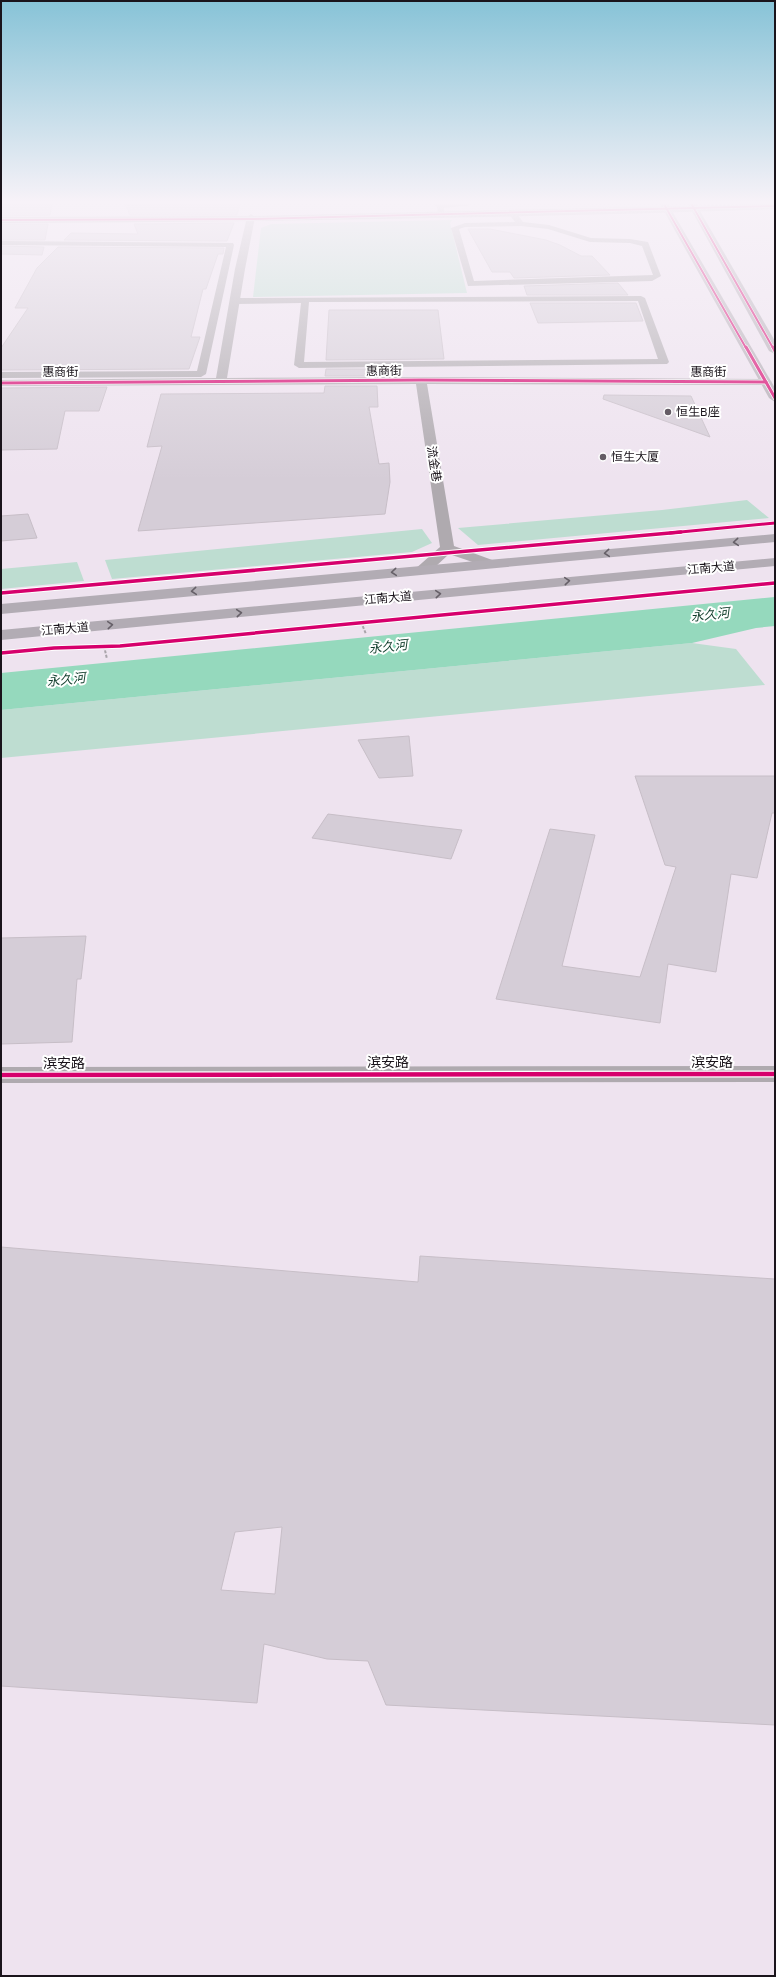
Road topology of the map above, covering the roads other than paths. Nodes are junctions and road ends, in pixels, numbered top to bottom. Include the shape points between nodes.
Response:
1 (218, 296) edge
2 (236, 296) edge
3 (717, 296) edge
4 (744, 296) edge
5 (305, 300) junction
6 (235, 301) junction
7 (775, 351) edge
8 (1, 375) edge
9 (421, 380) junction
10 (1, 382) edge
11 (221, 382) junction
12 (766, 382) junction
13 (775, 398) edge
14 (775, 538) edge
15 (447, 548) junction
16 (775, 562) edge
17 (490, 564) junction
18 (421, 570) junction
19 (1, 609) edge
20 (1, 635) edge
21 (775, 1074) edge
22 (1, 1075) edge

1 - 8 lane via 201,374
2 - 6 street
3 - 12 main road
4 - 7 main road
5 - 5 lane via 299,365 664,362 641,298
5 - 6 lane
6 - 11 street
9 - 11 street, 惠商街
9 - 12 street, 惠商街
9 - 15 street, 流金巷
10 - 11 street, 惠商街
12 - 13 main road
14 -> 17 main road, 江南大道
15 - 17 street
15 - 18 street
20 -> 16 main road, 江南大道
17 - 18 main road, 江南大道
18 -> 19 main road, 江南大道
21 - 22 street, 滨安路

